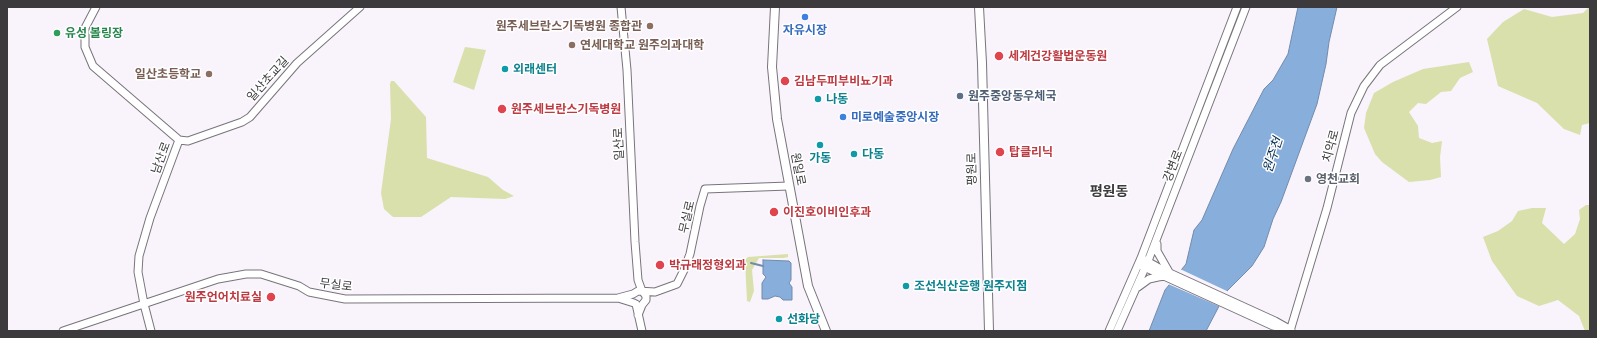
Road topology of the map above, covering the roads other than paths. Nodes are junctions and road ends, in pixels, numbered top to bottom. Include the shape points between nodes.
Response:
1 (96, 7) edge
2 (360, 7) edge
3 (621, 7) edge
4 (776, 7) edge
5 (979, 7) edge
6 (1238, 7) edge
7 (1246, 7) edge
8 (1457, 7) edge
9 (179, 140) junction
10 (789, 186) junction
11 (1157, 238) junction
12 (1143, 263) junction
13 (1160, 270) junction
14 (1136, 288) junction
15 (638, 292) junction
16 (655, 292) junction
17 (618, 298) junction
18 (640, 303) junction
19 (144, 304) junction
20 (63, 331) edge
21 (151, 331) edge
22 (642, 331) edge
23 (826, 331) edge
24 (989, 331) edge
25 (1109, 331) edge
26 (1117, 331) edge
27 (1290, 331) edge

1 - 9 street, 남산로 via 85,28 85,47 93,66
2 - 9 street, 일산초교길 via 297,63 250,117 188,141
3 - 15 street, 일산로 via 627,70
4 - 10 main road, 원일로 via 772,67 777,119
5 - 24 main road, 평원로
6 - 12 street, 강변로
7 - 11 street, 강변로
8 - 27 street, 치악로 via 1380,65 1364,86 1351,113 1327,208
9 - 19 street, 남산로 via 139,256 138,272
10 - 16 street, 무실로 via 705,189 684,270 677,284
10 - 23 main road, 원일로 via 808,286
11 - 12 street, 강변로
11 - 13 street
12 - 13 street
12 - 14 street, 강변로
12 - 25 street, 강변로
13 - 14 street
13 - 27 street via 1275,321
14 - 26 street, 강변로
15 - 16 street
15 - 17 street
15 - 18 street via 646,296
15 - 18 street via 632,300
16 - 18 street
17 - 18 street
17 - 19 street, 무실로 via 345,299 309,292 299,286 261,274 246,274 218,279
18 - 22 street via 638,315
19 - 20 street, 무실로
19 - 21 street, 남산로

